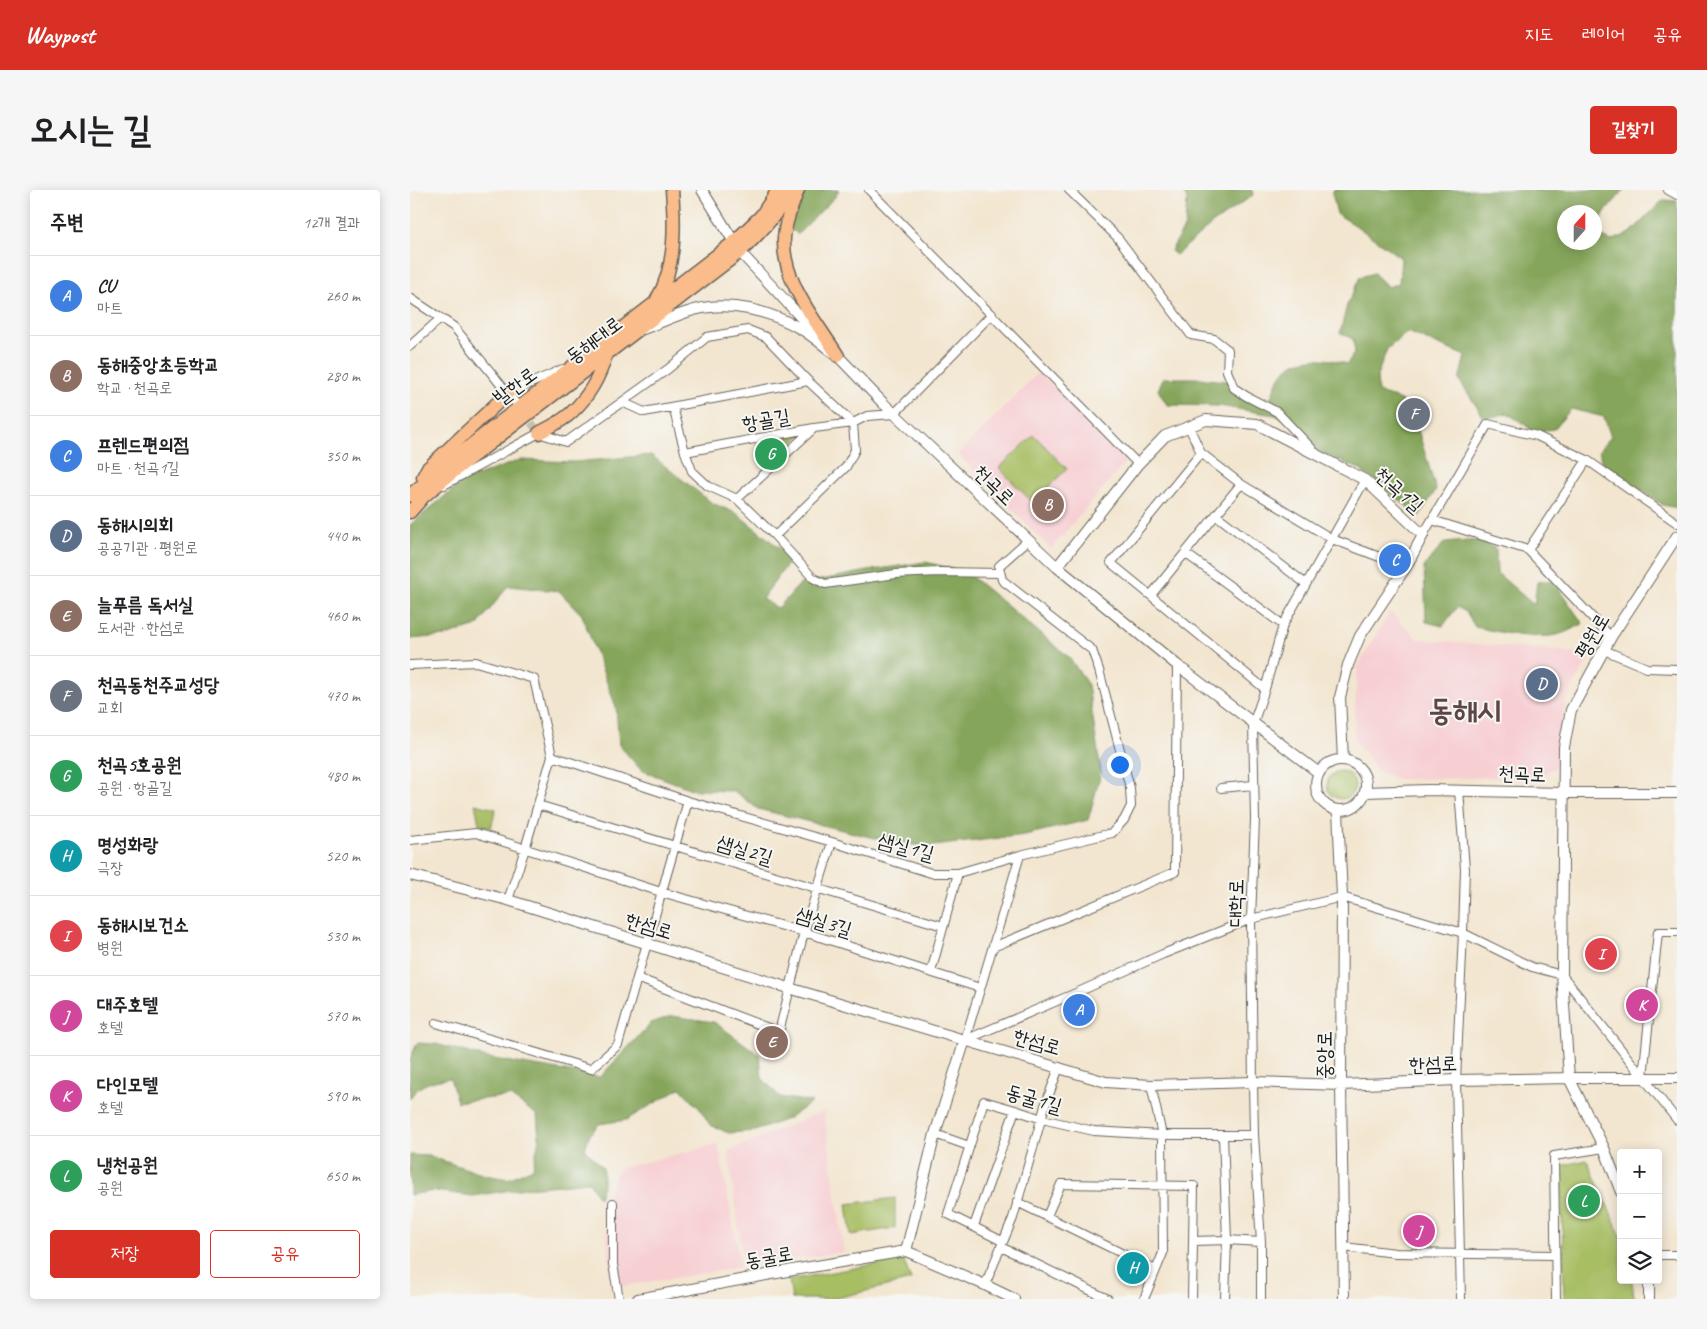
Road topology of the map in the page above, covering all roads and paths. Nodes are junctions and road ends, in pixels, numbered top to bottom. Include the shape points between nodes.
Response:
1 (672, 190) edge
2 (702, 190) edge
3 (778, 190) edge
4 (791, 190) edge
5 (798, 190) edge
6 (869, 190) edge
7 (1069, 190) edge
8 (1668, 190) edge
9 (1677, 195) edge
10 (737, 247) junction
11 (410, 298) edge
12 (653, 305) junction
13 (992, 314) junction
14 (441, 318) junction
15 (637, 331) junction
16 (410, 346) edge
17 (606, 355) junction
18 (838, 356) junction
19 (576, 364) junction
20 (808, 382) junction
21 (511, 397) junction
22 (622, 402) junction
23 (673, 407) junction
24 (894, 414) junction
25 (853, 423) junction
26 (1189, 427) junction
27 (814, 428) junction
28 (539, 433) junction
29 (685, 452) junction
30 (1201, 453) junction
31 (1320, 457) junction
32 (1587, 460) junction
33 (1138, 464) junction
34 (1365, 480) junction
35 (1241, 484) junction
36 (416, 494) edge
37 (737, 498) junction
38 (410, 512) edge
39 (1216, 515) junction
40 (1432, 520) junction
41 (1677, 523) edge
42 (1423, 535) junction
43 (775, 536) junction
44 (1677, 536) edge
45 (1332, 539) junction
46 (1027, 541) junction
47 (1528, 550) junction
48 (1185, 553) junction
49 (1057, 567) junction
50 (1406, 567) junction
51 (1000, 573) junction
52 (1306, 584) junction
53 (1151, 595) junction
54 (1283, 625) junction
55 (1611, 636) junction
56 (1604, 650) junction
57 (410, 665) edge
58 (1177, 665) junction
59 (1677, 669) edge
60 (1265, 689) junction
61 (1253, 724) junction
62 (552, 756) junction
63 (1344, 760) junction
64 (1318, 773) junction
65 (1253, 785) junction
66 (1221, 788) dead end
67 (1459, 790) junction
68 (1366, 792) junction
69 (1563, 793) junction
70 (1677, 793) edge
71 (688, 801) junction
72 (538, 805) junction
73 (1338, 811) junction
74 (410, 840) edge
75 (832, 842) junction
76 (675, 845) junction
77 (525, 849) junction
78 (1020, 854) junction
79 (958, 873) junction
80 (410, 875) edge
81 (818, 890) junction
82 (661, 892) junction
83 (1342, 897) junction
84 (508, 900) junction
85 (1251, 919) junction
86 (943, 926) junction
87 (804, 932) junction
88 (1677, 932) edge
89 (1463, 933) junction
90 (647, 944) junction
91 (993, 947) junction
92 (931, 972) junction
93 (1562, 975) junction
94 (637, 978) junction
95 (789, 988) junction
96 (980, 988) junction
97 (436, 1023) dead end
98 (965, 1040) junction
99 (1060, 1067) junction
100 (1569, 1078) junction
101 (1643, 1078) junction
102 (1677, 1078) edge
103 (1456, 1080) junction
104 (1253, 1082) junction
105 (1151, 1085) junction
106 (1341, 1085) junction
107 (1015, 1110) junction
108 (1042, 1119) junction
109 (1677, 1120) edge
110 (935, 1134) junction
111 (1162, 1135) junction
112 (1254, 1135) junction
113 (1223, 1136) junction
114 (969, 1146) junction
115 (1604, 1148) junction
116 (1617, 1182) edge
117 (1162, 1187) junction
118 (1018, 1202) junction
119 (613, 1203) dead end
120 (1047, 1216) junction
121 (974, 1226) junction
122 (1227, 1240) junction
123 (1193, 1241) junction
124 (1261, 1242) junction
125 (1001, 1244) junction
126 (1342, 1247) junction
127 (906, 1251) junction
128 (1459, 1255) junction
129 (1556, 1255) junction
130 (1662, 1255) edge
131 (1677, 1255) edge
132 (1156, 1270) junction
133 (1649, 1284) edge
134 (985, 1285) junction
135 (619, 1299) edge
136 (638, 1299) edge
137 (1014, 1299) edge
138 (1108, 1299) edge
139 (1144, 1299) edge
140 (1192, 1299) edge
141 (1225, 1299) edge
142 (1261, 1299) edge
143 (1344, 1299) edge
144 (1461, 1299) edge
145 (1556, 1299) edge
146 (1649, 1299) edge

1 - 12 main road via 672,250 664,288
2 - 10 street, 천곡로
3 - 10 main road, 발한로
4 - 10 main road, 동해대로 via 757,236
5 - 18 main road via 784,237 788,271 797,292
6 - 13 street
7 - 31 street via 1118,238 1191,335 1214,339 1228,350 1228,371 1234,388 1277,412
8 - 9 street
10 - 12 main road, 발한로
10 - 15 main road, 동해대로
10 - 18 street, 천곡로
11 - 14 street
12 - 19 main road, 발한로
13 - 24 street
13 - 33 street
14 - 16 street
14 - 21 street via 454,327
15 - 17 main road, 동해대로
15 - 18 street via 695,310 721,306 750,309 776,316 803,330
17 - 28 main road via 589,392 572,412
17 - 36 main road, 동해대로
18 - 24 street, 천곡로
19 - 21 street
19 - 36 main road, 발한로 via 486,433
20 - 22 street via 766,337 748,330 707,337
20 - 23 street
20 - 25 street
21 - 36 main road via 427,469
22 - 23 street via 644,412
22 - 28 street via 566,442
23 - 29 street
24 - 25 street, 항골길 via 867,416
24 - 46 street, 천곡로
25 - 27 street, 항골길
25 - 43 street via 855,450 846,467
26 - 30 street
26 - 31 street, 천곡1길 via 1206,420 1257,424
26 - 33 street via 1165,436
27 - 29 street, 항골길
27 - 37 street
28 - 36 street
29 - 37 street via 692,471 708,486
30 - 35 street
30 - 53 street via 1111,563
31 - 34 street, 천곡1길
32 - 40 street via 1537,436 1488,424
32 - 41 street
32 - 47 street
33 - 49 street
34 - 42 street, 천곡1길
34 - 45 street, 대학로
35 - 39 street
35 - 45 street
36 - 38 main road, 동해대로
37 - 43 street
39 - 48 street
39 - 52 street
40 - 42 street
40 - 47 street
42 - 50 street, 천곡1길
43 - 51 street via 813,578 825,584 896,574
44 - 55 street, 평원로
45 - 50 street
45 - 52 street, 대학로
46 - 49 street, 천곡로
46 - 51 street via 999,566
47 - 55 street
48 - 53 street
48 - 54 street
49 - 58 street, 천곡로
50 - 63 street, 천곡1길 via 1360,636 1348,665 1340,697
51 - 78 street, 샘실1길 via 1002,580 1092,650 1130,788 1130,806 1124,820 1112,833
52 - 54 street, 대학로
53 - 60 street
54 - 60 street, 대학로
55 - 56 street, 평원로
56 - 59 street via 1647,668
56 - 69 street, 평원로 via 1571,710 1564,747
57 - 62 street via 476,662 534,678
58 - 61 street, 천곡로
58 - 91 street via 1175,872
60 - 61 street, 대학로
61 - 64 street, 천곡로
61 - 65 street, 대학로
62 - 71 street, 샘실1길
62 - 72 street
63 - 64 street via 1329,762
63 - 68 street via 1353,762 1363,772
64 - 73 street via 1315,787 1318,797 1329,808
65 - 66 street
65 - 85 street, 대학로 via 1255,819
67 - 68 street, 천곡로
67 - 69 street, 천곡로
67 - 89 street via 1465,869
68 - 73 street via 1351,809
69 - 70 street, 천곡로
69 - 93 street, 평원로
71 - 75 street, 샘실1길
71 - 76 street
72 - 76 street, 샘실2길
72 - 77 street
73 - 83 street, 중앙로
74 - 77 street, 샘실3길 via 476,833
75 - 79 street, 샘실1길 via 931,873
75 - 81 street
76 - 81 street, 샘실2길
76 - 82 street
77 - 82 street, 샘실3길
77 - 84 street
78 - 79 street, 샘실1길
78 - 91 street
79 - 86 street
80 - 84 street, 한섬로
81 - 86 street, 샘실2길
81 - 87 street
82 - 87 street, 샘실3길
82 - 90 street
83 - 85 street
83 - 89 street
83 - 106 street, 중앙로
84 - 90 street, 한섬로
85 - 98 street
85 - 104 street, 대학로
86 - 92 street
87 - 92 street, 샘실3길
87 - 95 street
88 - 101 street via 1658,932
89 - 93 street via 1532,967
89 - 103 street
90 - 94 street
90 - 95 street, 한섬로
91 - 96 street
92 - 96 street, 샘실3길
93 - 100 street, 평원로
93 - 101 street
94 - 95 street via 779,1032
94 - 97 street via 618,1045 591,1070
95 - 98 street, 한섬로
96 - 98 street
98 - 99 street, 한섬로
98 - 110 street
99 - 105 street, 한섬로 via 1106,1082
99 - 108 street
100 - 101 street, 한섬로
100 - 103 street, 한섬로
100 - 115 street
101 - 102 street, 한섬로
101 - 109 street
103 - 106 street, 한섬로
103 - 128 street
104 - 105 street, 한섬로
104 - 106 street, 한섬로
104 - 112 street, 대학로
105 - 111 street
106 - 126 street, 중앙로
107 - 108 street, 동굴1길
107 - 114 street, 동굴1길 via 984,1101
107 - 121 street
108 - 111 street, 동굴1길 via 1094,1131
108 - 118 street
110 - 114 street
110 - 127 street
111 - 113 street, 동굴1길
111 - 117 street
112 - 113 street, 동굴1길
112 - 124 street, 대학로
113 - 122 street
114 - 121 street, 동굴1길 via 948,1214
115 - 116 street
115 - 129 street via 1554,1156
117 - 120 street via 1061,1184
117 - 123 street via 1194,1186
117 - 132 street via 1163,1253
118 - 120 street
118 - 125 street
119 - 135 street via 612,1264
120 - 132 street
121 - 125 street, 동굴1길
122 - 123 street
122 - 124 street
122 - 141 street
123 - 140 street
124 - 142 street, 대학로
125 - 134 street
125 - 138 street, 동굴1길
126 - 128 street
126 - 143 street, 중앙로
127 - 134 street
127 - 136 street, 동굴로
128 - 129 street
128 - 144 street
129 - 145 street
130 - 131 street
132 - 139 street
133 - 146 street
134 - 137 street

